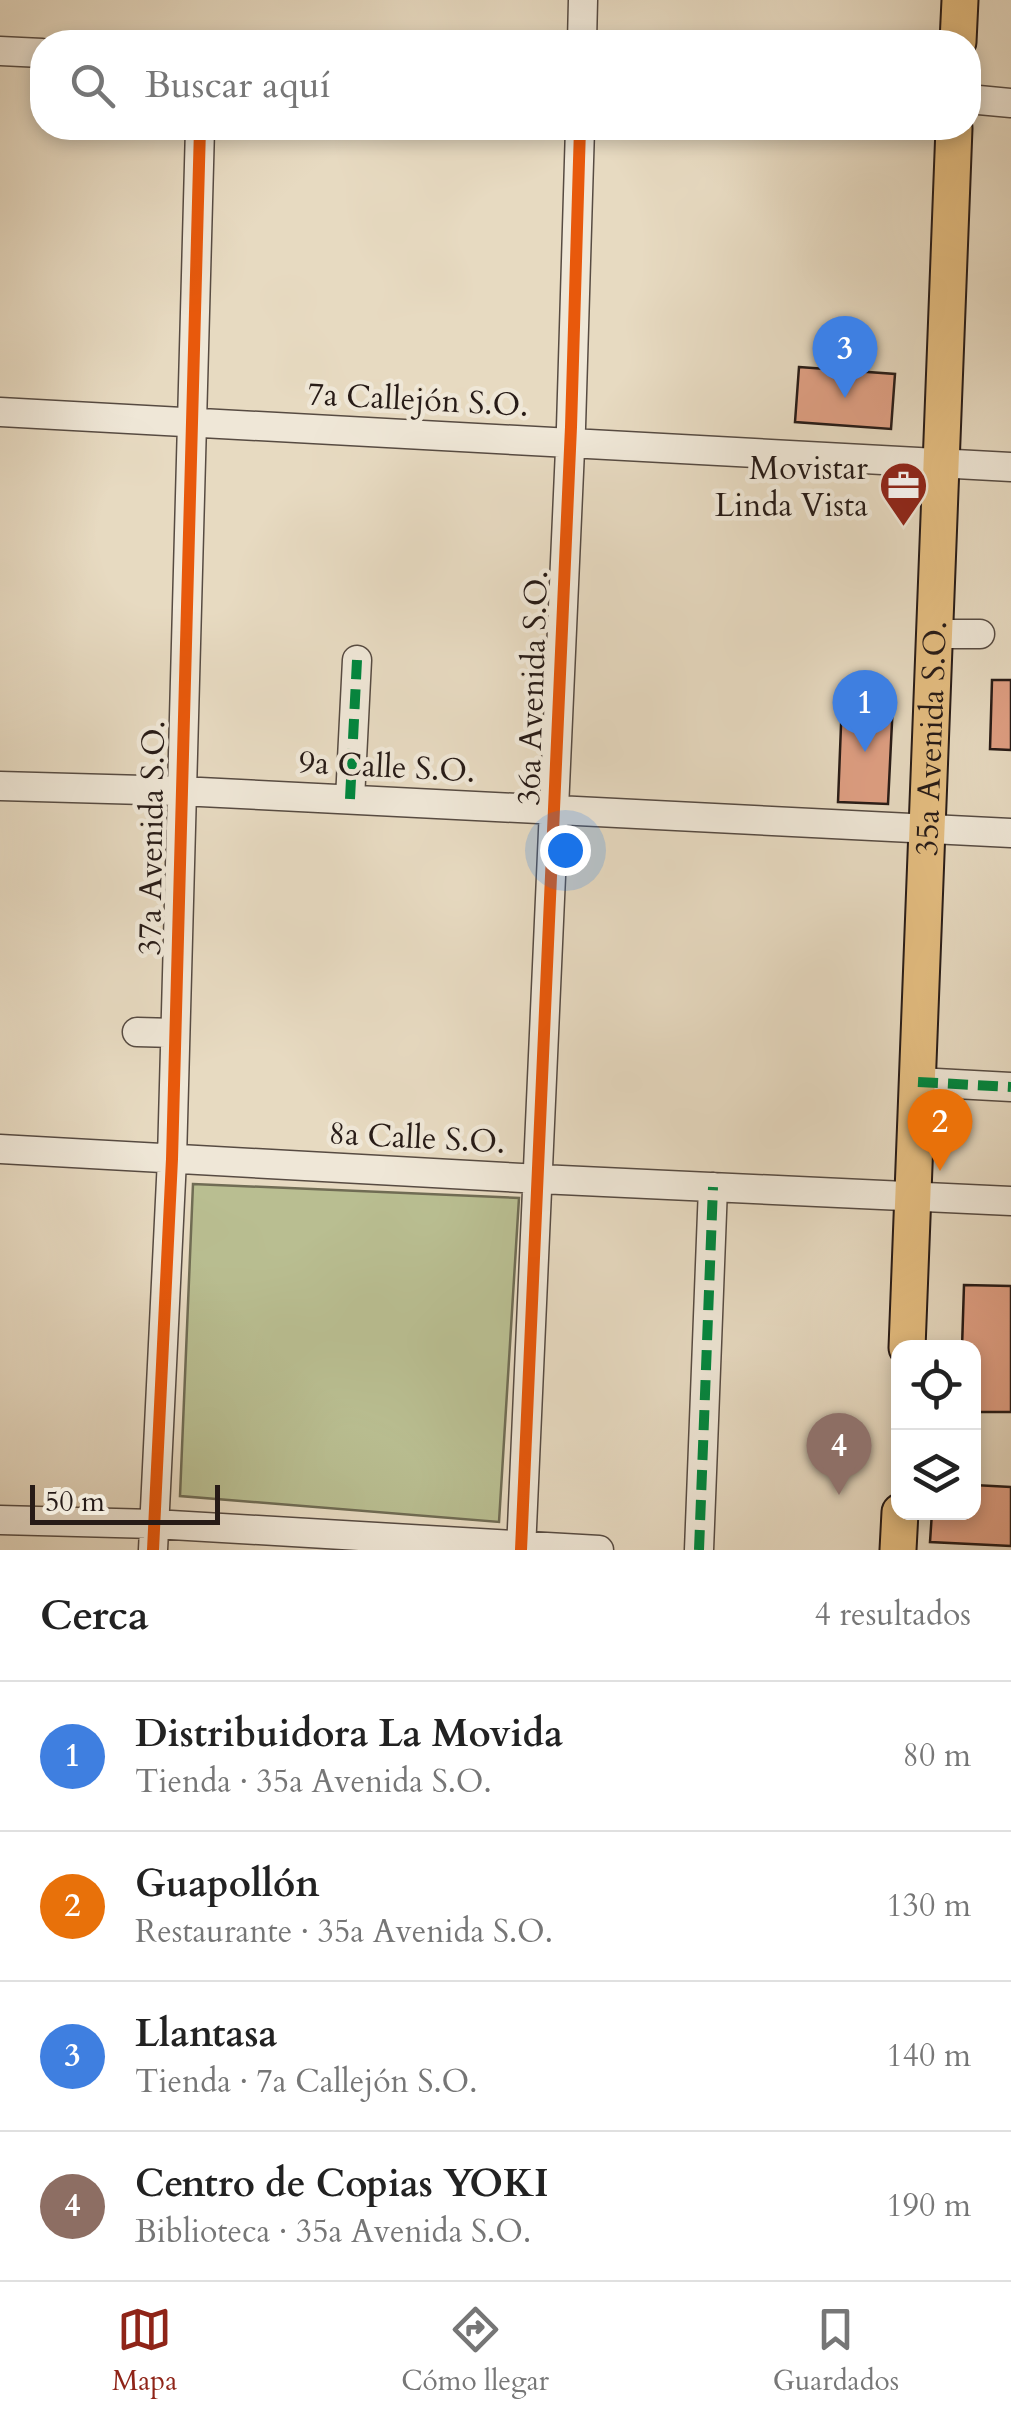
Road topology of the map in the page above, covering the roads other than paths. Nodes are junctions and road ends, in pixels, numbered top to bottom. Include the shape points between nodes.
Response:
1 (584, 0) edge
2 (960, 0) edge
3 (583, 30) edge
4 (959, 30) edge
5 (0, 51) edge
6 (30, 52) edge
7 (981, 100) edge
8 (1011, 103) edge
9 (200, 140) edge
10 (580, 140) edge
11 (954, 140) edge
12 (0, 412) edge
13 (190, 422) junction
14 (570, 442) junction
15 (941, 462) junction
16 (1011, 467) edge
17 (935, 634) junction
18 (980, 634) dead end
19 (357, 660) dead end
20 (0, 786) edge
21 (180, 791) junction
22 (350, 799) junction
23 (555, 810) junction
24 (927, 828) junction
25 (1011, 833) edge
26 (137, 1032) dead end
27 (175, 1033) junction
28 (918, 1082) junction
29 (1011, 1087) edge
30 (0, 1148) edge
31 (172, 1159) junction
32 (540, 1179) junction
33 (713, 1187) junction
34 (914, 1196) junction
35 (1011, 1201) edge
36 (907, 1340) edge
37 (0, 1520) edge
38 (900, 1520) edge
39 (154, 1537) edge
40 (522, 1548) edge
41 (600, 1550) edge
42 (698, 1550) edge
43 (898, 1550) edge

1 - 3 street
2 - 4 main road
5 - 6 street
7 - 8 street
9 - 13 street, 37a Avenida S.O.
10 - 14 street, 36a Avenida S.O.
11 - 15 main road, 35a Avenida S.O.
12 - 13 street, 7a Callejón S.O.
13 - 14 street, 7a Callejón S.O.
13 - 21 street, 37a Avenida S.O.
14 - 15 street, 7a Callejón S.O.
14 - 23 street, 36a Avenida S.O.
15 - 16 street, 7a Callejón S.O.
15 - 17 main road, 35a Avenida S.O.
17 - 18 street
17 - 24 main road, 35a Avenida S.O.
19 - 22 street
20 - 21 street, 9a Calle S.O.
21 - 22 street, 9a Calle S.O.
21 - 27 street, 37a Avenida S.O.
22 - 23 street, 9a Calle S.O.
23 - 24 street, 9a Calle S.O.
23 - 32 street, 36a Avenida S.O.
24 - 25 street, 9a Calle S.O.
24 - 28 main road, 35a Avenida S.O.
26 - 27 street
27 - 31 street, 37a Avenida S.O.
28 - 29 street
28 - 34 main road, 35a Avenida S.O.
30 - 31 street, 8a Calle S.O.
31 - 32 street, 8a Calle S.O.
31 - 39 street, 37a Avenida S.O.
32 - 33 street, 8a Calle S.O.
32 - 40 street, 36a Avenida S.O.
33 - 34 street, 8a Calle S.O.
33 - 42 street
34 - 35 street, 8a Calle S.O.
34 - 36 main road, 35a Avenida S.O.
37 - 39 street
38 - 43 main road
39 - 40 street
40 - 41 street

